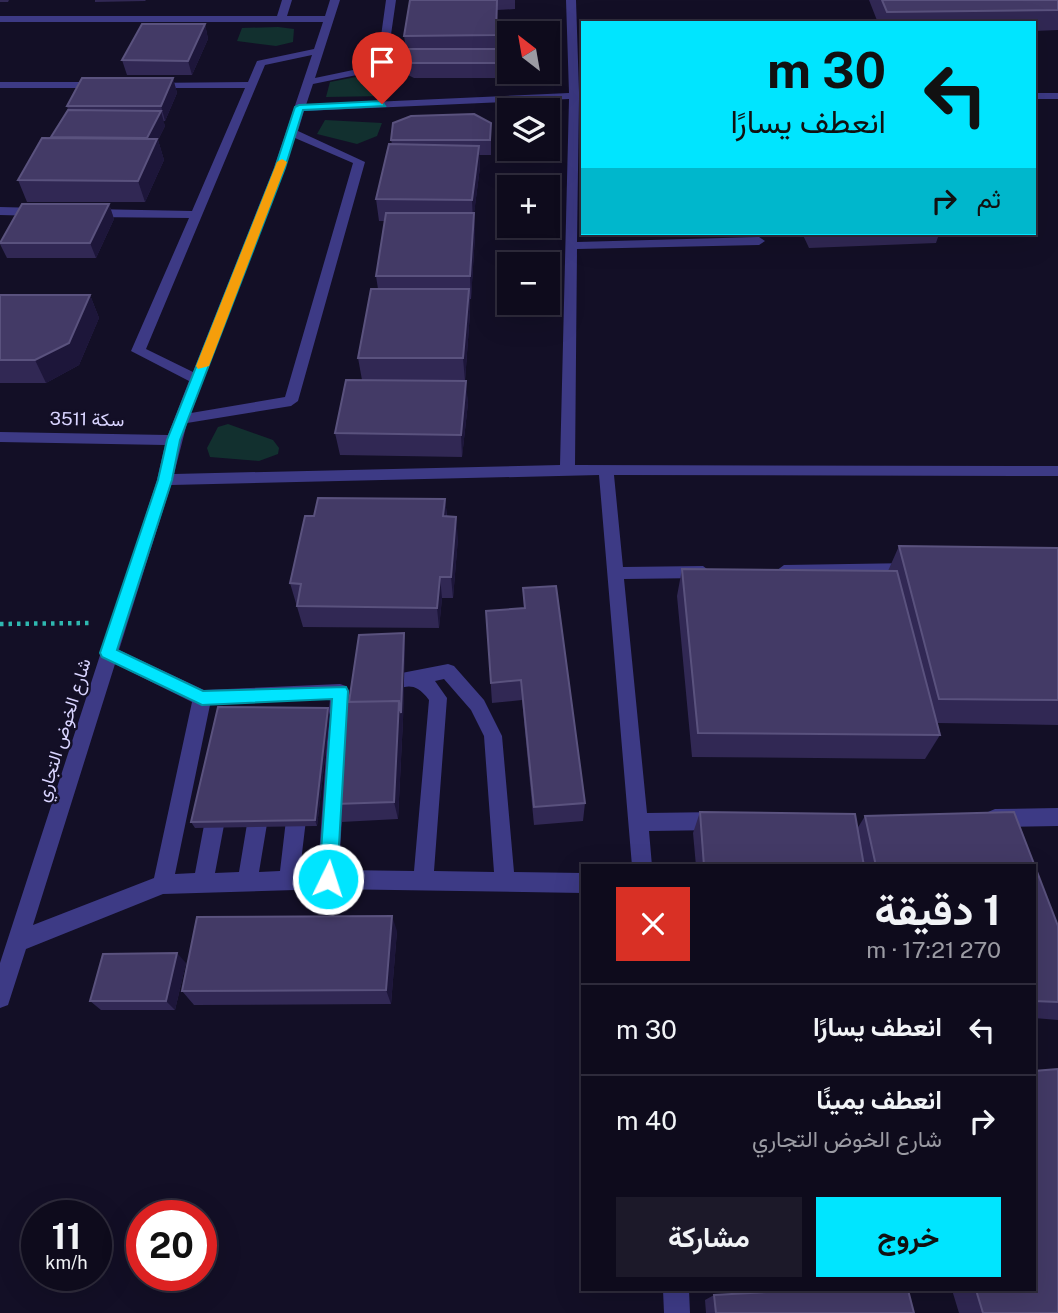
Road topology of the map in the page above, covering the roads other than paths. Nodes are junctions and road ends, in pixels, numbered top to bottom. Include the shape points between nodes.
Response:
1 (287, 0) edge
2 (335, 0) edge
3 (391, 0) edge
4 (571, 0) edge
5 (281, 19) junction
6 (328, 19) junction
7 (2, 21) edge
8 (318, 51) junction
9 (308, 82) junction
10 (0, 85) edge
11 (120, 85) edge
12 (133, 85) edge
13 (253, 85) junction
14 (578, 95) edge
15 (1036, 96) edge
16 (1058, 96) edge
17 (299, 107) junction
18 (292, 132) junction
19 (0, 211) edge
20 (55, 212) edge
21 (82, 213) edge
22 (196, 215) junction
23 (759, 241) dead end
24 (570, 246) junction
25 (197, 379) junction
26 (182, 419) junction
27 (0, 437) edge
28 (173, 440) junction
29 (567, 470) junction
30 (606, 470) junction
31 (1058, 471) edge
32 (165, 480) junction
33 (934, 569) edge
34 (726, 571) edge
35 (768, 571) edge
36 (615, 573) junction
37 (108, 653) junction
38 (413, 678) junction
39 (352, 689) junction
40 (202, 698) junction
41 (300, 786) edge
42 (262, 788) edge
43 (220, 790) edge
44 (1058, 817) edge
45 (974, 818) edge
46 (736, 821) edge
47 (638, 822) junction
48 (642, 864) edge
49 (328, 879) junction
50 (289, 880) junction
51 (423, 881) junction
52 (247, 882) junction
53 (505, 882) junction
54 (203, 883) junction
55 (581, 883) edge
56 (163, 884) junction
57 (16, 942) junction
58 (0, 998) edge
59 (676, 1291) edge
60 (677, 1313) edge

1 - 5 street
2 - 6 street, شارع الخوض التجاري
3 - 9 street via 382,67
4 - 14 street
5 - 6 street
5 - 7 street
6 - 8 street, شارع الخوض التجاري
8 - 9 street, شارع الخوض التجاري
8 - 13 street via 261,62
9 - 17 street, شارع الخوض التجاري
10 - 11 street
12 - 13 street
13 - 22 street
14 - 17 street
14 - 24 street
15 - 16 street
17 - 18 street, شارع الخوض التجاري
18 - 25 street, شارع الخوض التجاري
18 - 26 street via 359,162 291,401
19 - 20 street
21 - 22 street
22 - 25 street via 138,351
23 - 24 street
24 - 29 street
25 - 26 street, شارع الخوض التجاري
26 - 28 street, شارع الخوض التجاري
27 - 28 street, سكة 3511
28 - 32 street, شارع الخوض التجاري
29 - 30 street
29 - 32 street
30 - 31 street
30 - 36 street
32 - 37 street, شارع الخوض التجاري
33 - 35 street
34 - 36 street
36 - 47 street
37 - 40 street
37 - 57 street, شارع الخوض التجاري
38 - 39 street
38 - 51 street via 426,682 438,698
38 - 53 street via 448,671 478,705 494,736
39 - 40 street via 311,699 236,703
39 - 49 street
40 - 56 street
41 - 50 street
42 - 52 street
43 - 54 street
44 - 45 street
46 - 47 street
47 - 48 street
49 - 50 street
49 - 51 street
50 - 52 street
51 - 53 street
52 - 54 street
53 - 55 street
54 - 56 street
56 - 57 street
57 - 58 street, شارع الخوض التجاري
59 - 60 street

